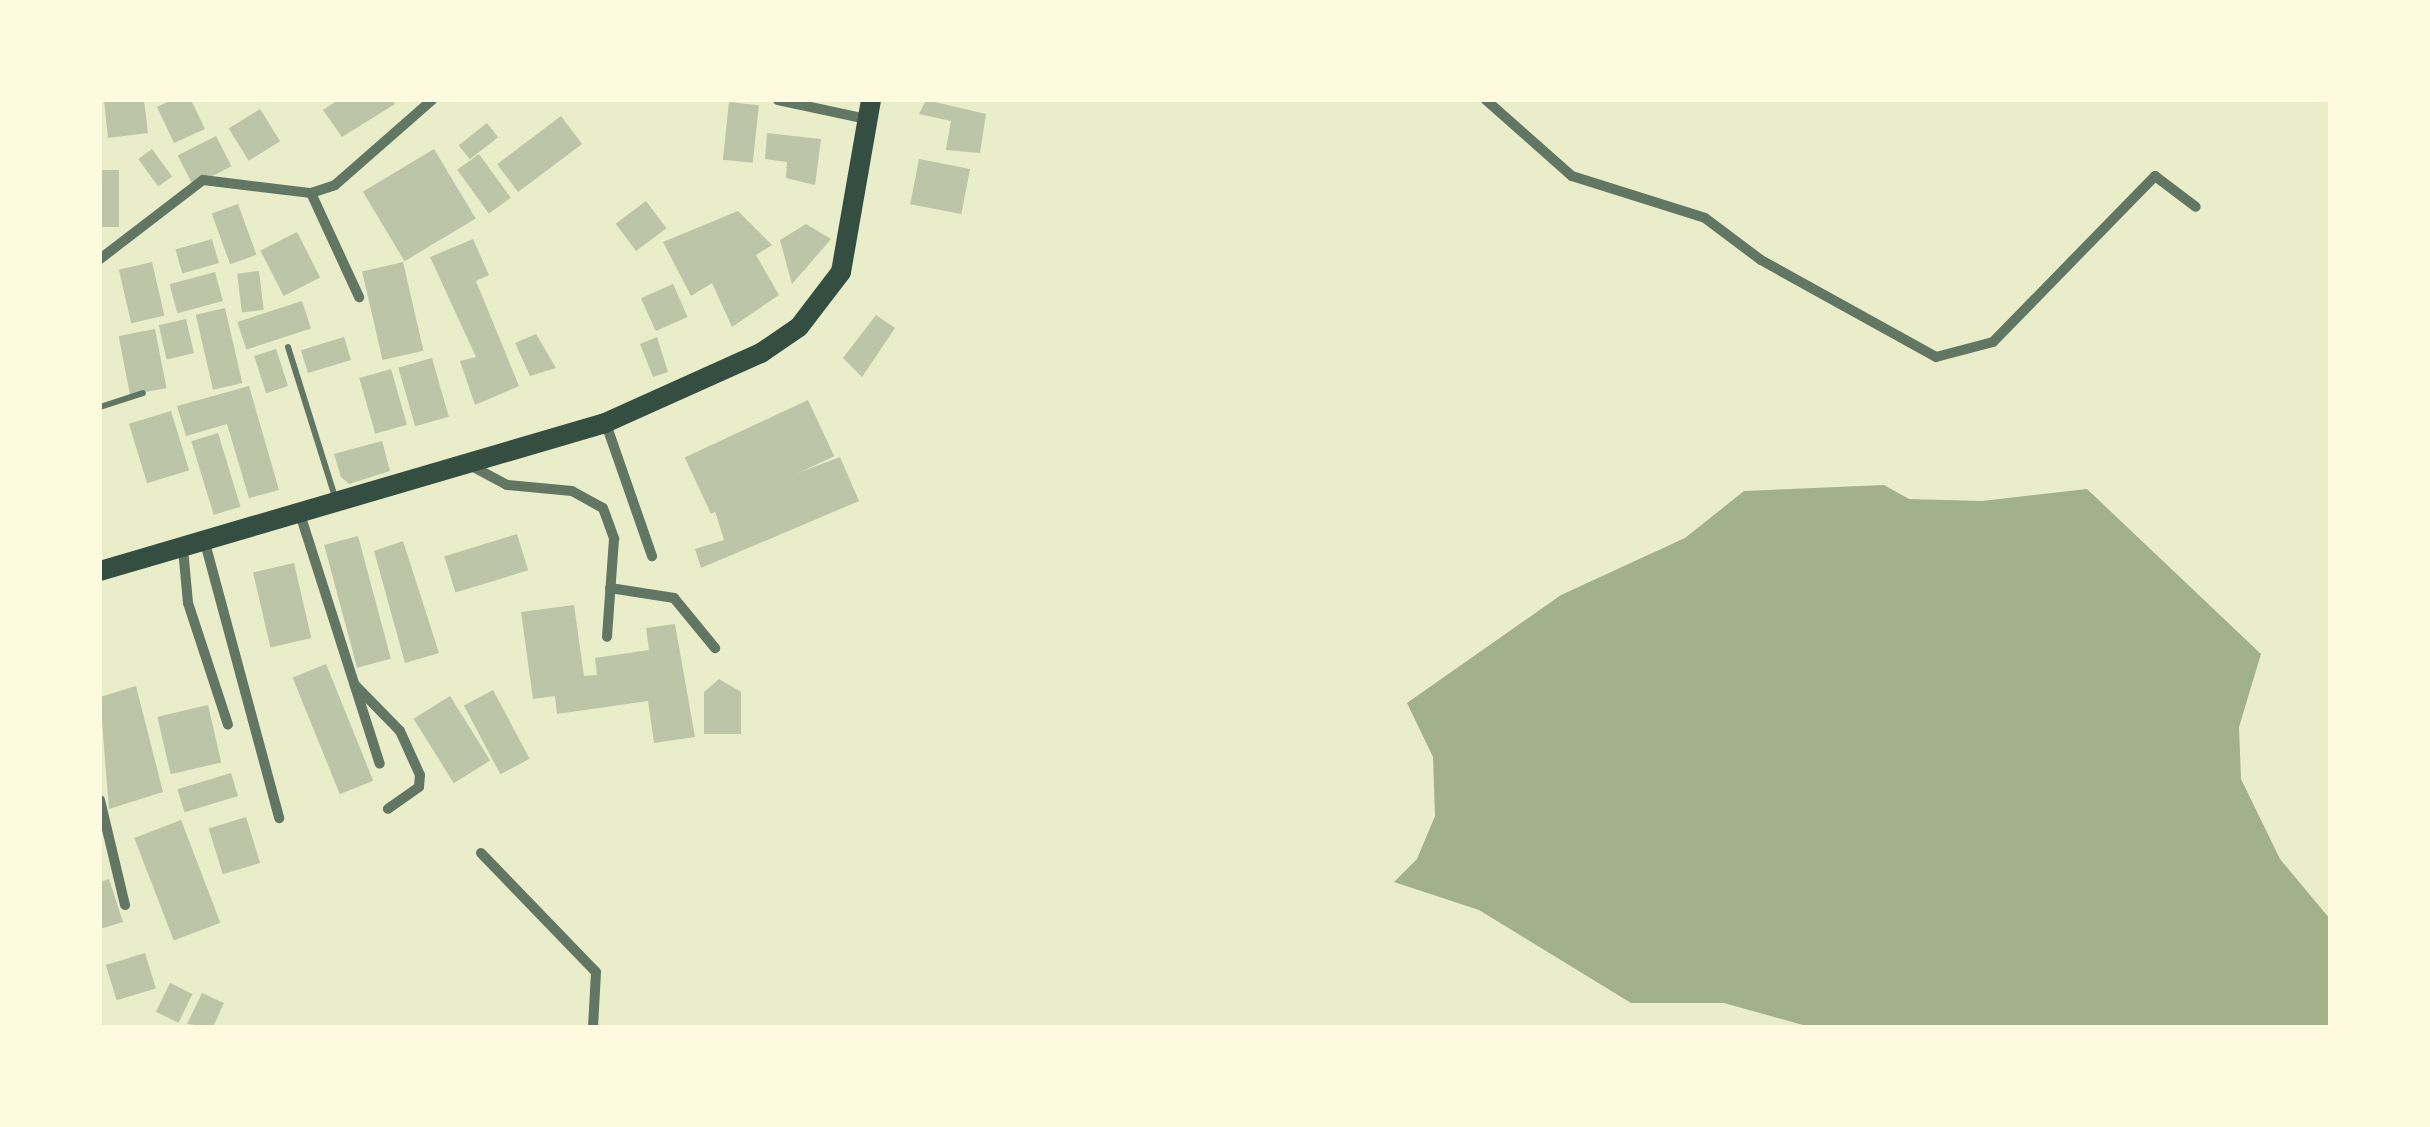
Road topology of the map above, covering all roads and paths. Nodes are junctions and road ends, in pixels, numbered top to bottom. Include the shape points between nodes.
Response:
1 (432, 100) edge
2 (778, 100) edge
3 (1486, 100) edge
4 (870, 109) edge
5 (310, 193) junction
6 (2196, 207) dead end
7 (100, 259) edge
8 (359, 297) dead end
9 (288, 347) dead end
10 (143, 394) dead end
11 (100, 408) edge
12 (606, 422) junction
13 (463, 460) junction
14 (336, 501) junction
15 (300, 514) junction
16 (205, 543) junction
17 (183, 549) junction
18 (652, 556) dead end
19 (100, 570) edge
20 (610, 588) junction
21 (607, 637) dead end
22 (715, 648) dead end
23 (354, 684) junction
24 (228, 726) dead end
25 (380, 764) dead end
26 (100, 800) edge
27 (388, 809) dead end
28 (279, 818) dead end
29 (482, 852) dead end
30 (126, 905) dead end
31 (593, 1027) edge

1 - 5 street via 335,185
2 - 4 street
3 - 6 street via 1572,176 1705,218 1859,320 1936,357 1993,342 2155,176
4 - 12 highway via 841,272 821,304 761,352
5 - 7 street via 203,180
5 - 8 street
9 - 14 lane
10 - 11 lane
12 - 13 highway
12 - 18 street
13 - 14 highway
13 - 20 street via 507,485 572,491 603,508 612,521
14 - 15 highway
15 - 16 highway
15 - 23 street
16 - 17 highway
16 - 28 street
17 - 19 highway
17 - 24 street via 188,603
20 - 21 street
20 - 22 street via 674,598
23 - 25 street
23 - 27 street via 400,731 420,775 419,787
26 - 30 street
29 - 31 street via 596,972

